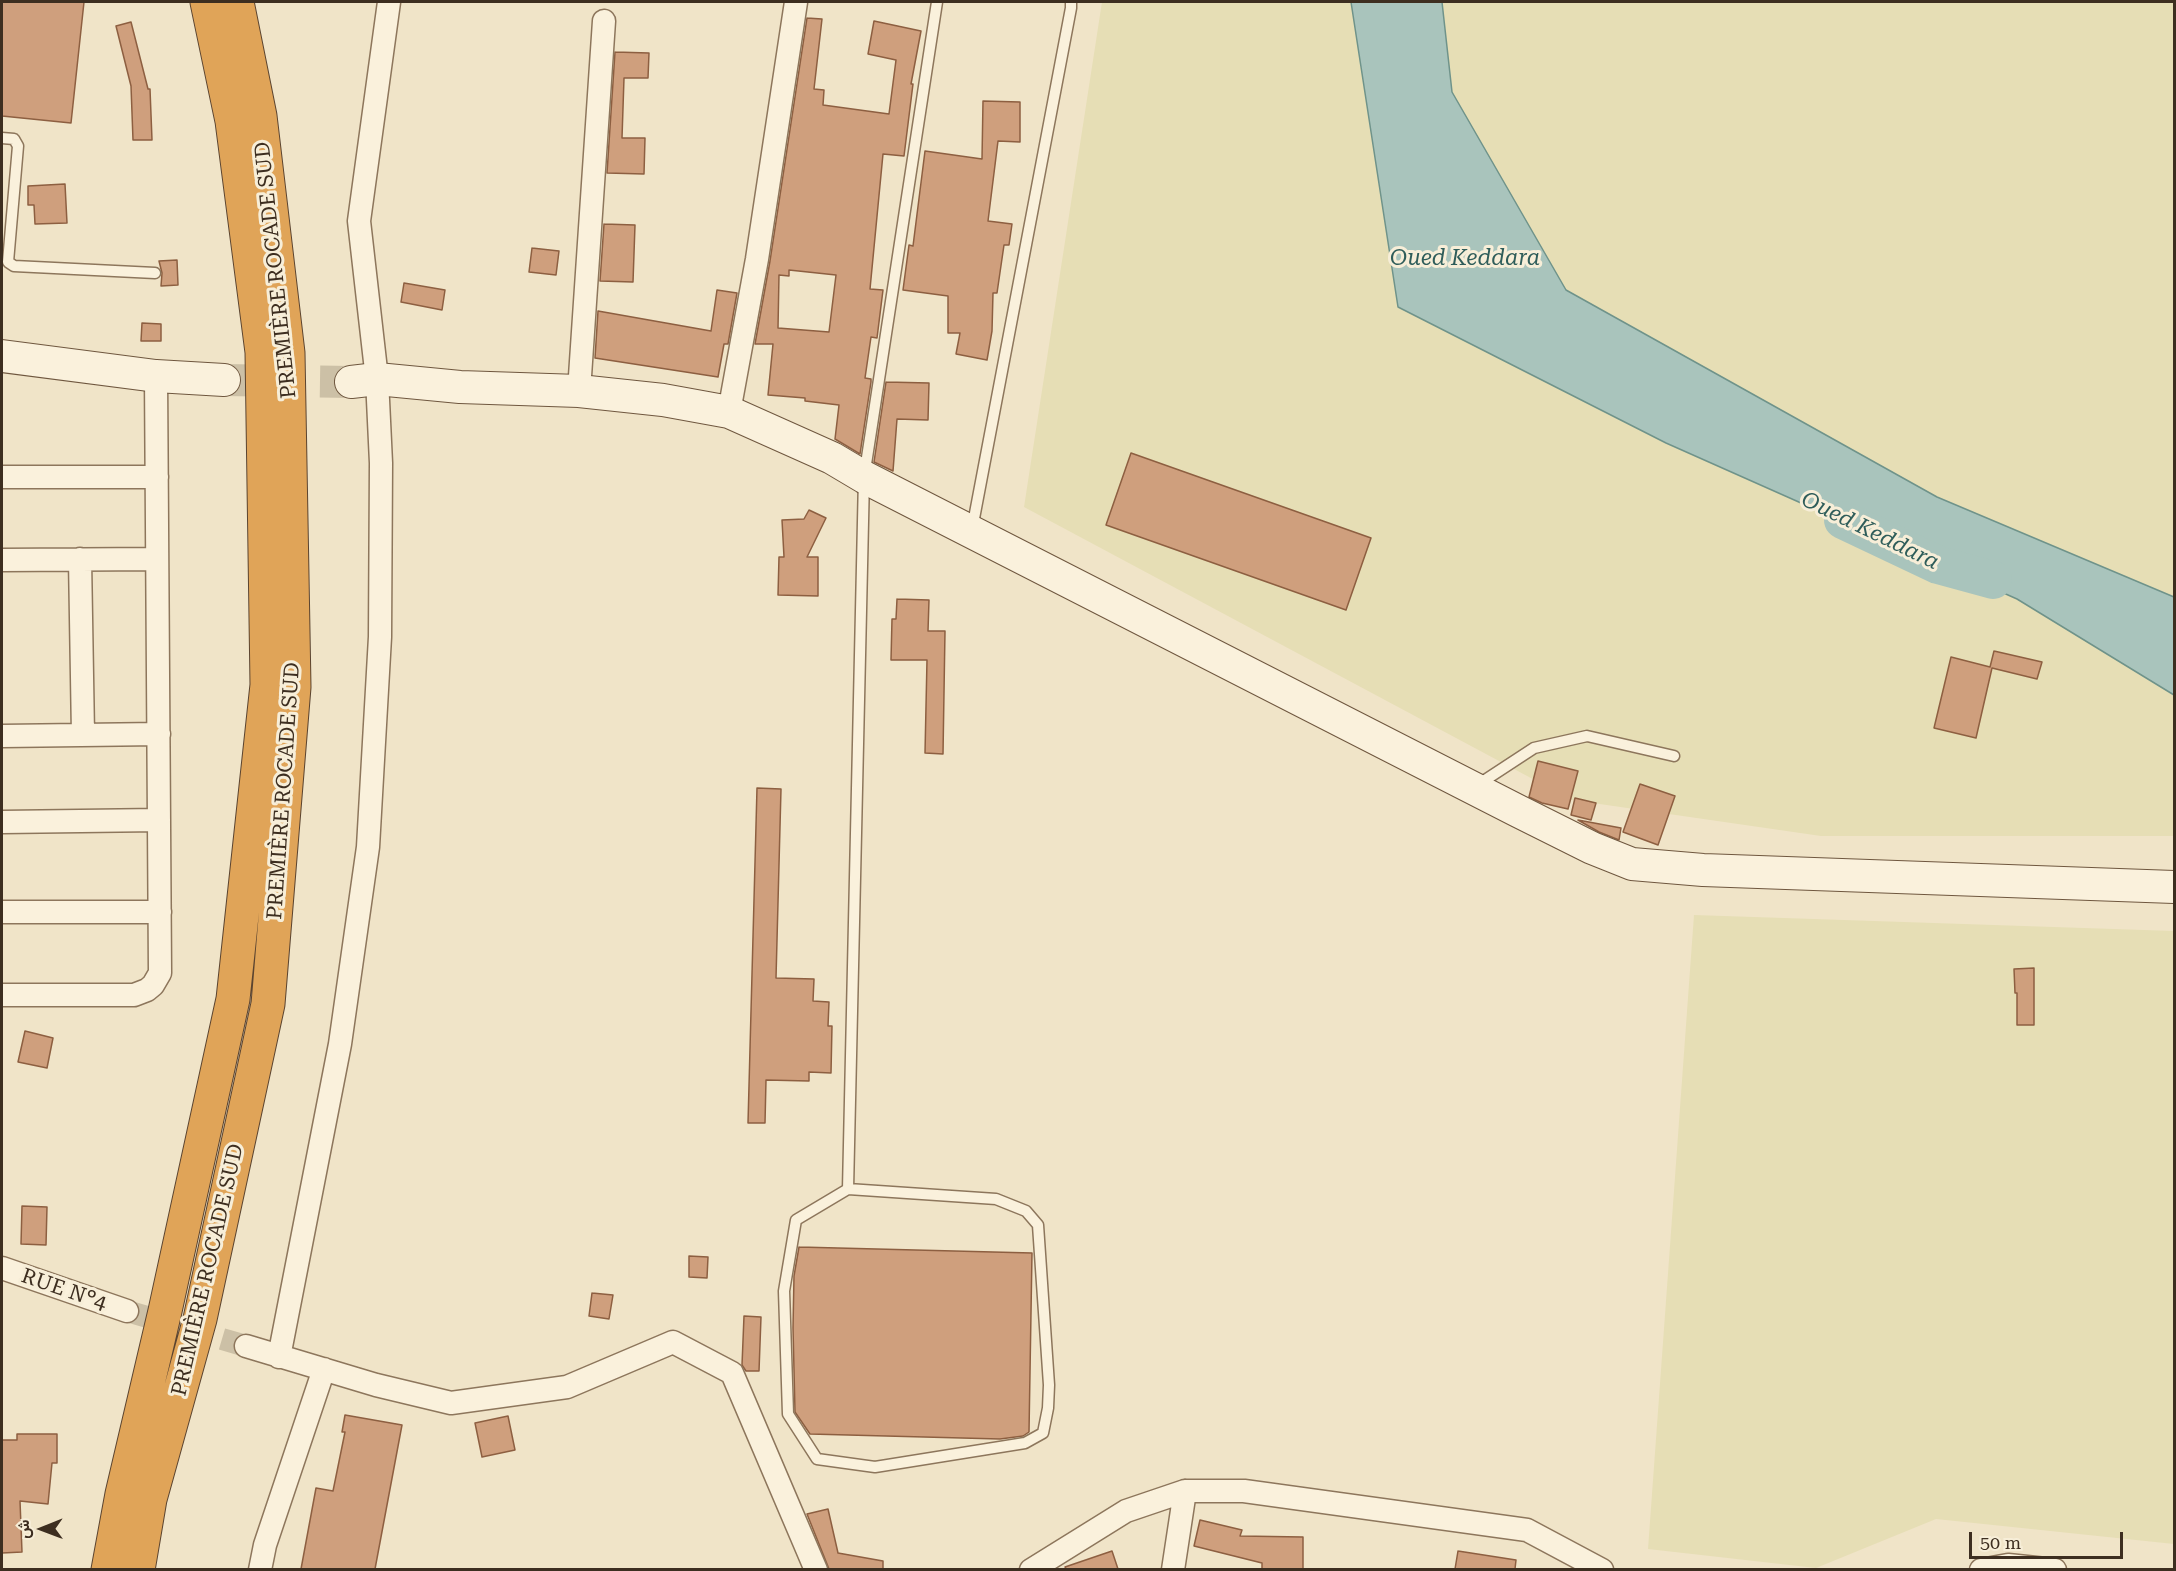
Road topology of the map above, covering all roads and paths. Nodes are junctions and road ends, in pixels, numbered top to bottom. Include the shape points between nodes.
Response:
1 (207, 2) edge
2 (237, 2) edge
3 (389, 2) edge
4 (796, 2) edge
5 (937, 2) edge
6 (1071, 2) edge
7 (604, 21) dead end
8 (2, 138) edge
9 (154, 273) dead end
10 (2, 356) edge
11 (156, 376) junction
12 (224, 380) tunnel mouth
13 (364, 381) junction
14 (579, 391) junction
15 (729, 411) junction
16 (2, 477) edge
17 (157, 477) junction
18 (864, 477) junction
19 (972, 531) junction
20 (157, 558) junction
21 (80, 559) junction
22 (2, 560) edge
23 (159, 734) junction
24 (83, 735) junction
25 (2, 736) edge
26 (1674, 756) dead end
27 (1473, 788) junction
28 (159, 820) junction
29 (2, 822) edge
30 (2175, 887) edge
31 (2, 912) edge
32 (160, 912) junction
33 (2, 995) edge
34 (848, 1189) junction
35 (2, 1268) edge
36 (127, 1311) tunnel mouth
37 (246, 1346) tunnel mouth
38 (279, 1357) junction
39 (324, 1370) junction
40 (1185, 1491) junction
41 (108, 1569) edge
42 (138, 1569) edge
43 (260, 1569) edge
44 (816, 1569) edge
45 (1032, 1569) edge
46 (1173, 1569) edge
47 (1602, 1569) edge
48 (1981, 1569) edge
49 (2055, 1569) edge

1 - 41 highway, PREMIÈRE ROCADE SUD via 232,121 262,352 267,685 233,999
2 - 42 highway, PREMIÈRE ROCADE SUD via 260,116 288,353 294,687 268,1004 200,1319 150,1499
3 - 13 street via 359,221
4 - 15 street via 757,259
5 - 18 lane
6 - 19 lane
7 - 14 street
8 - 9 lane via 14,139 18,146 8,262 14,266
10 - 11 main road
11 - 12 main road
11 - 17 street
13 - 14 main road
13 - 38 street via 381,463 380,637 368,847 340,1044
14 - 15 main road
15 - 18 main road via 832,458
16 - 17 street
17 - 20 street
18 - 19 main road
18 - 34 lane
19 - 27 main road
20 - 21 street
20 - 23 street
21 - 22 street
21 - 24 street
23 - 24 street
23 - 28 street
24 - 25 street
26 - 27 lane via 1587,736 1534,748
27 - 30 main road via 1632,864
28 - 29 street
28 - 32 street
31 - 32 street
32 - 33 street via 160,973 147,990 134,995
34 - 34 lane via 996,1199 1026,1211 1038,1225 1049,1385 1043,1433 1025,1443 875,1467 817,1459 788,1414 784,1291 796,1220
35 - 36 street, RUE N°4
37 - 38 street
38 - 39 street
39 - 43 street
39 - 44 street via 451,1402 567,1387 673,1342 732,1372
40 - 45 street via 1126,1511
40 - 46 street
40 - 47 street via 1244,1491 1527,1530
48 - 49 street via 2008,1565

